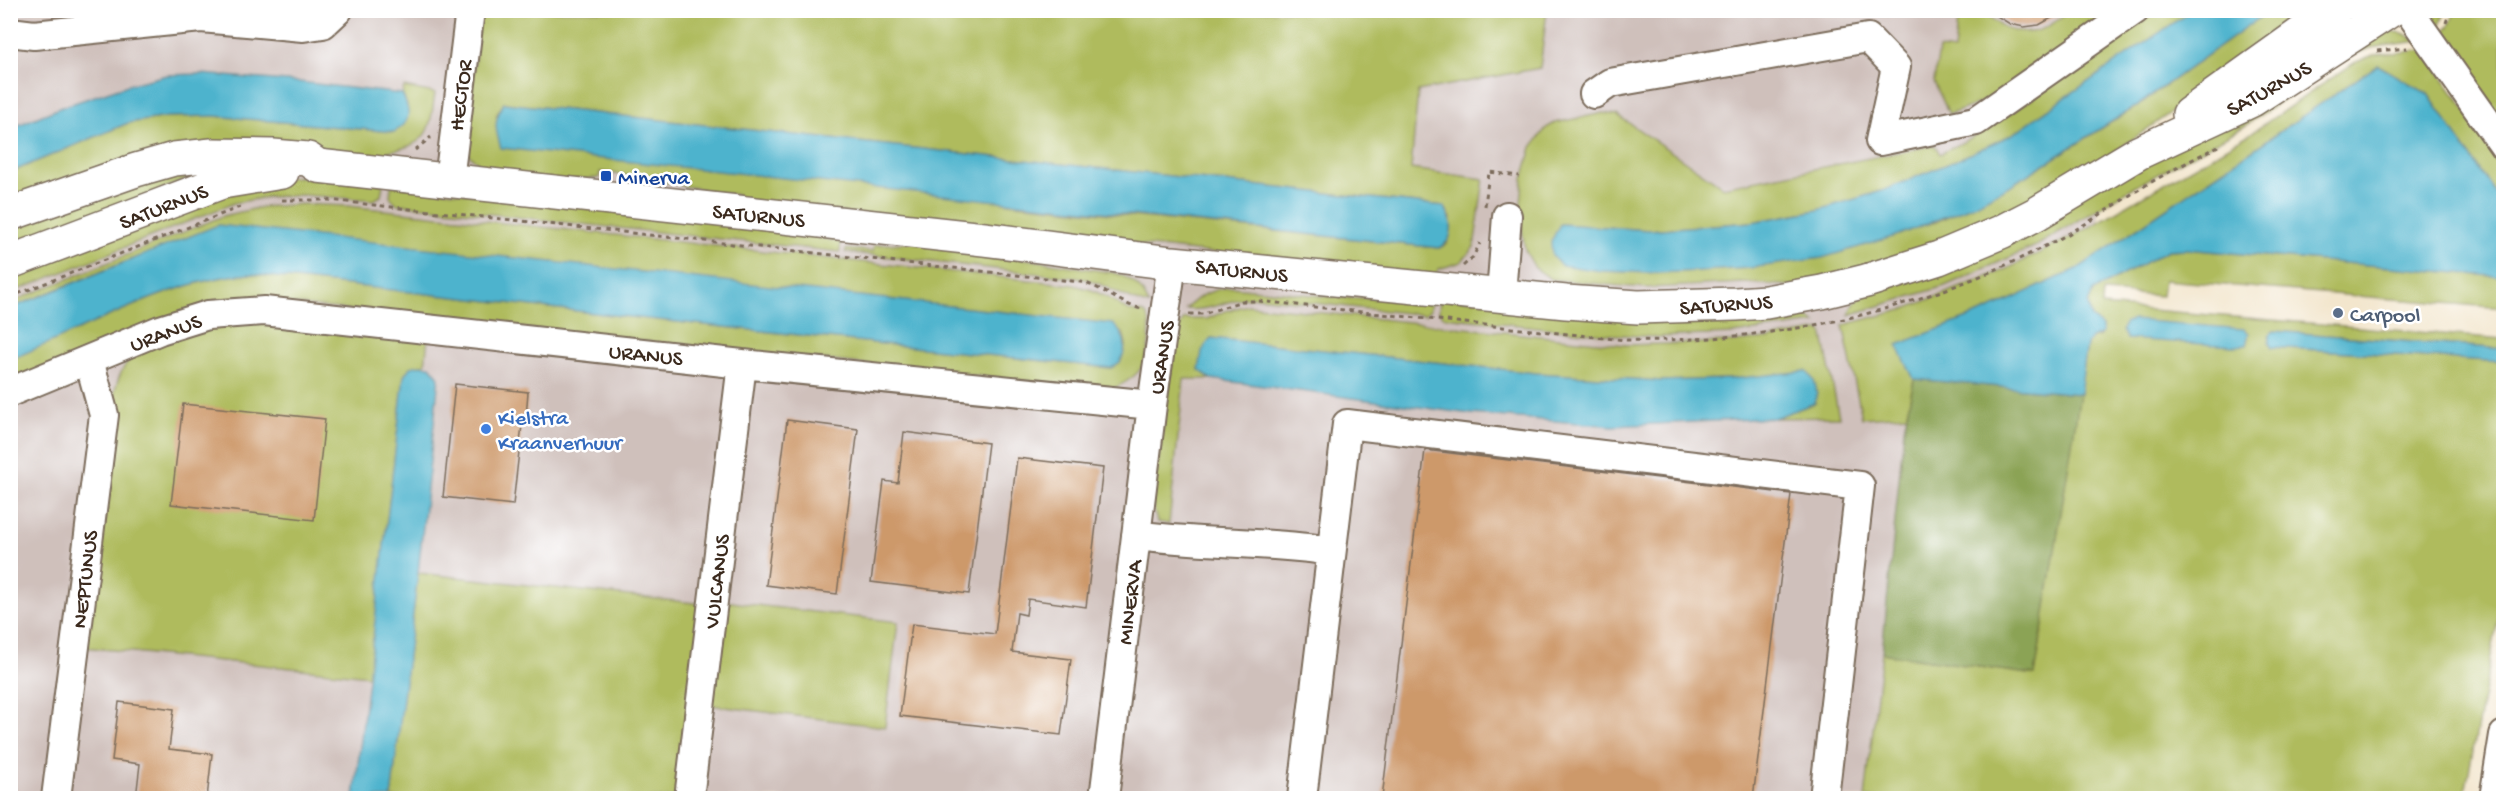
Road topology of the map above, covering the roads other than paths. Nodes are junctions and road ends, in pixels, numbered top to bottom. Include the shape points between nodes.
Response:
1 (338, 10) edge
2 (470, 10) edge
3 (2135, 10) edge
4 (2334, 10) edge
5 (2391, 10) edge
6 (2408, 10) edge
7 (10, 32) edge
8 (1594, 94) dead end
9 (2504, 146) edge
10 (2138, 153) junction
11 (318, 166) junction
12 (449, 180) junction
13 (10, 214) edge
14 (1495, 217) road end
15 (10, 262) edge
16 (1172, 263) junction
17 (1502, 295) junction
18 (89, 360) junction
19 (742, 364) junction
20 (10, 392) edge
21 (1152, 405) junction
22 (1136, 535) junction
23 (1331, 551) junction
24 (2504, 735) edge
25 (56, 798) edge
26 (689, 798) edge
27 (1104, 798) edge
28 (1302, 798) edge
29 (1824, 798) edge
30 (2494, 798) edge

1 - 7 street via 323,24 303,27 201,18 34,35
2 - 12 street, HECTOR
3 - 8 street via 1976,121 1880,141 1896,67 1868,38 1610,83
4 - 10 main road, SATURNUS
5 - 10 main road, SATURNUS via 2252,100
6 - 9 street
10 - 17 main road, SATURNUS via 2036,214 1976,243 1911,268 1822,292 1766,302 1638,307
11 - 12 main road, SATURNUS
11 - 13 main road, SATURNUS via 308,159 273,156 174,159
11 - 15 main road, SATURNUS via 308,171 222,182
12 - 16 main road, SATURNUS via 972,237
14 - 17 street
16 - 17 main road, SATURNUS
16 - 21 street, URANUS
18 - 19 street, URANUS via 208,315 264,311
18 - 20 street, URANUS
18 - 25 street, NEPTUNUS via 104,415
19 - 21 street, URANUS
19 - 26 street, VULCANUS
21 - 22 street, MINERVA
22 - 23 street
22 - 27 street, MINERVA
23 - 28 street
23 - 29 street via 1347,424 1860,486
24 - 30 street

